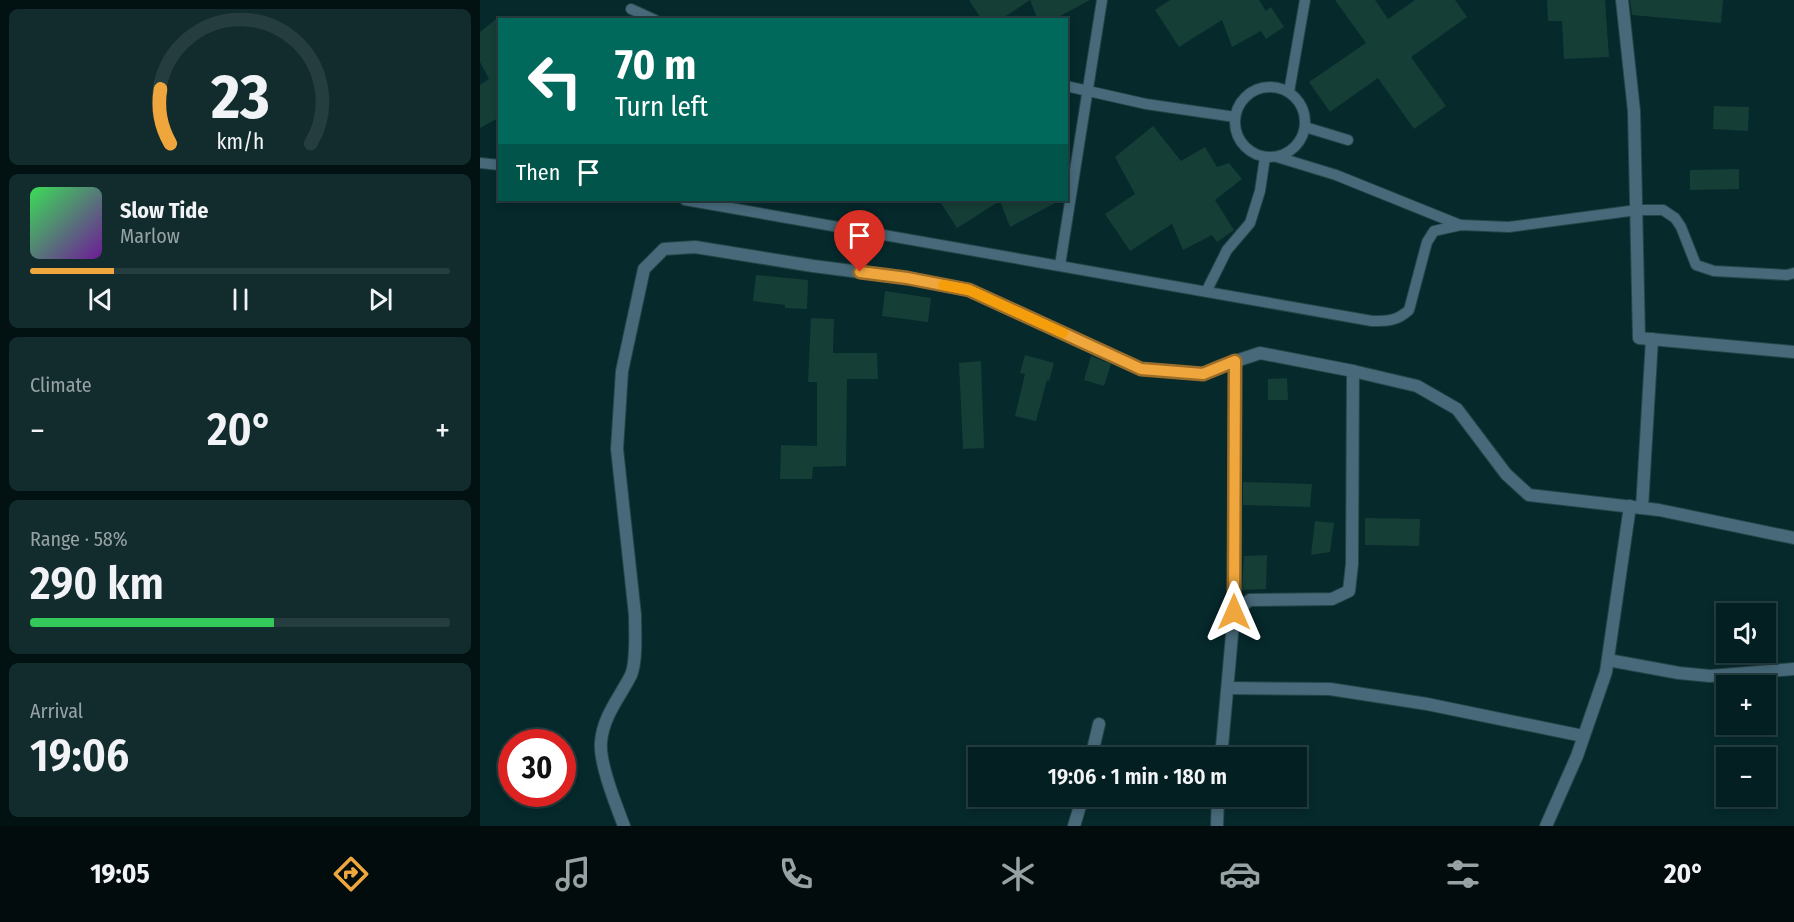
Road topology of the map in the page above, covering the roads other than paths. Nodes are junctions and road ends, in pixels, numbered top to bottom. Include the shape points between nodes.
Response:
1 (1102, 0) edge
2 (1305, 0) edge
3 (1622, 0) edge
4 (631, 9) dead end
5 (651, 18) edge
6 (1068, 86) edge
7 (1088, 90) junction
8 (1289, 92) junction
9 (1235, 117) junction
10 (1305, 127) junction
11 (1348, 140) dead end
12 (1265, 157) junction
13 (1277, 157) junction
14 (480, 163) edge
15 (498, 165) edge
16 (691, 201) edge
17 (1637, 210) junction
18 (1461, 225) junction
19 (1060, 265) junction
20 (1794, 273) edge
21 (1207, 290) junction
22 (1652, 339) junction
23 (1794, 352) edge
24 (1235, 361) junction
25 (1353, 371) junction
26 (1636, 507) junction
27 (1794, 538) edge
28 (1234, 612) junction
29 (1608, 660) junction
30 (1794, 669) edge
31 (1228, 688) junction
32 (1099, 724) dead end
33 (1584, 736) junction
34 (1094, 747) edge
35 (1222, 747) edge
36 (1080, 807) edge
37 (1218, 807) edge
38 (624, 826) edge
39 (1074, 826) edge
40 (1217, 826) edge
41 (1546, 826) edge

1 - 7 lane
2 - 8 lane
3 - 17 street via 1634,111
4 - 5 lane
6 - 7 lane
7 - 9 lane via 1146,104
7 - 19 lane
8 - 9 lane via 1276,87 1249,94
8 - 10 lane via 1305,114
9 - 12 lane via 1242,143 1252,153
10 - 11 lane
10 - 13 lane via 1301,141
12 - 13 lane
12 - 21 lane via 1250,223 1227,250
13 - 18 lane via 1336,175
14 - 15 lane
16 - 19 lane
17 - 18 lane via 1509,227
17 - 20 lane via 1663,210 1675,218 1696,265 1705,269
17 - 22 street via 1639,338
18 - 21 lane via 1434,231 1427,242 1409,310 1391,321 1372,321
19 - 21 lane
22 - 23 street
22 - 26 street
24 - 25 street via 1260,353
24 - 28 street
24 - 38 street via 1203,374 1141,369 969,290 695,247 664,249 644,269 622,371 617,449 635,640 632,673 610,709 601,742 608,781
25 - 26 street via 1417,387 1457,409 1506,474 1529,495
25 - 28 street via 1349,591 1332,599 1250,600
26 - 27 street
26 - 29 street
28 - 31 street
29 - 30 street via 1710,676
29 - 33 street
31 - 33 street via 1330,689
31 - 35 street
32 - 34 street
33 - 41 street
36 - 39 street
37 - 40 street

